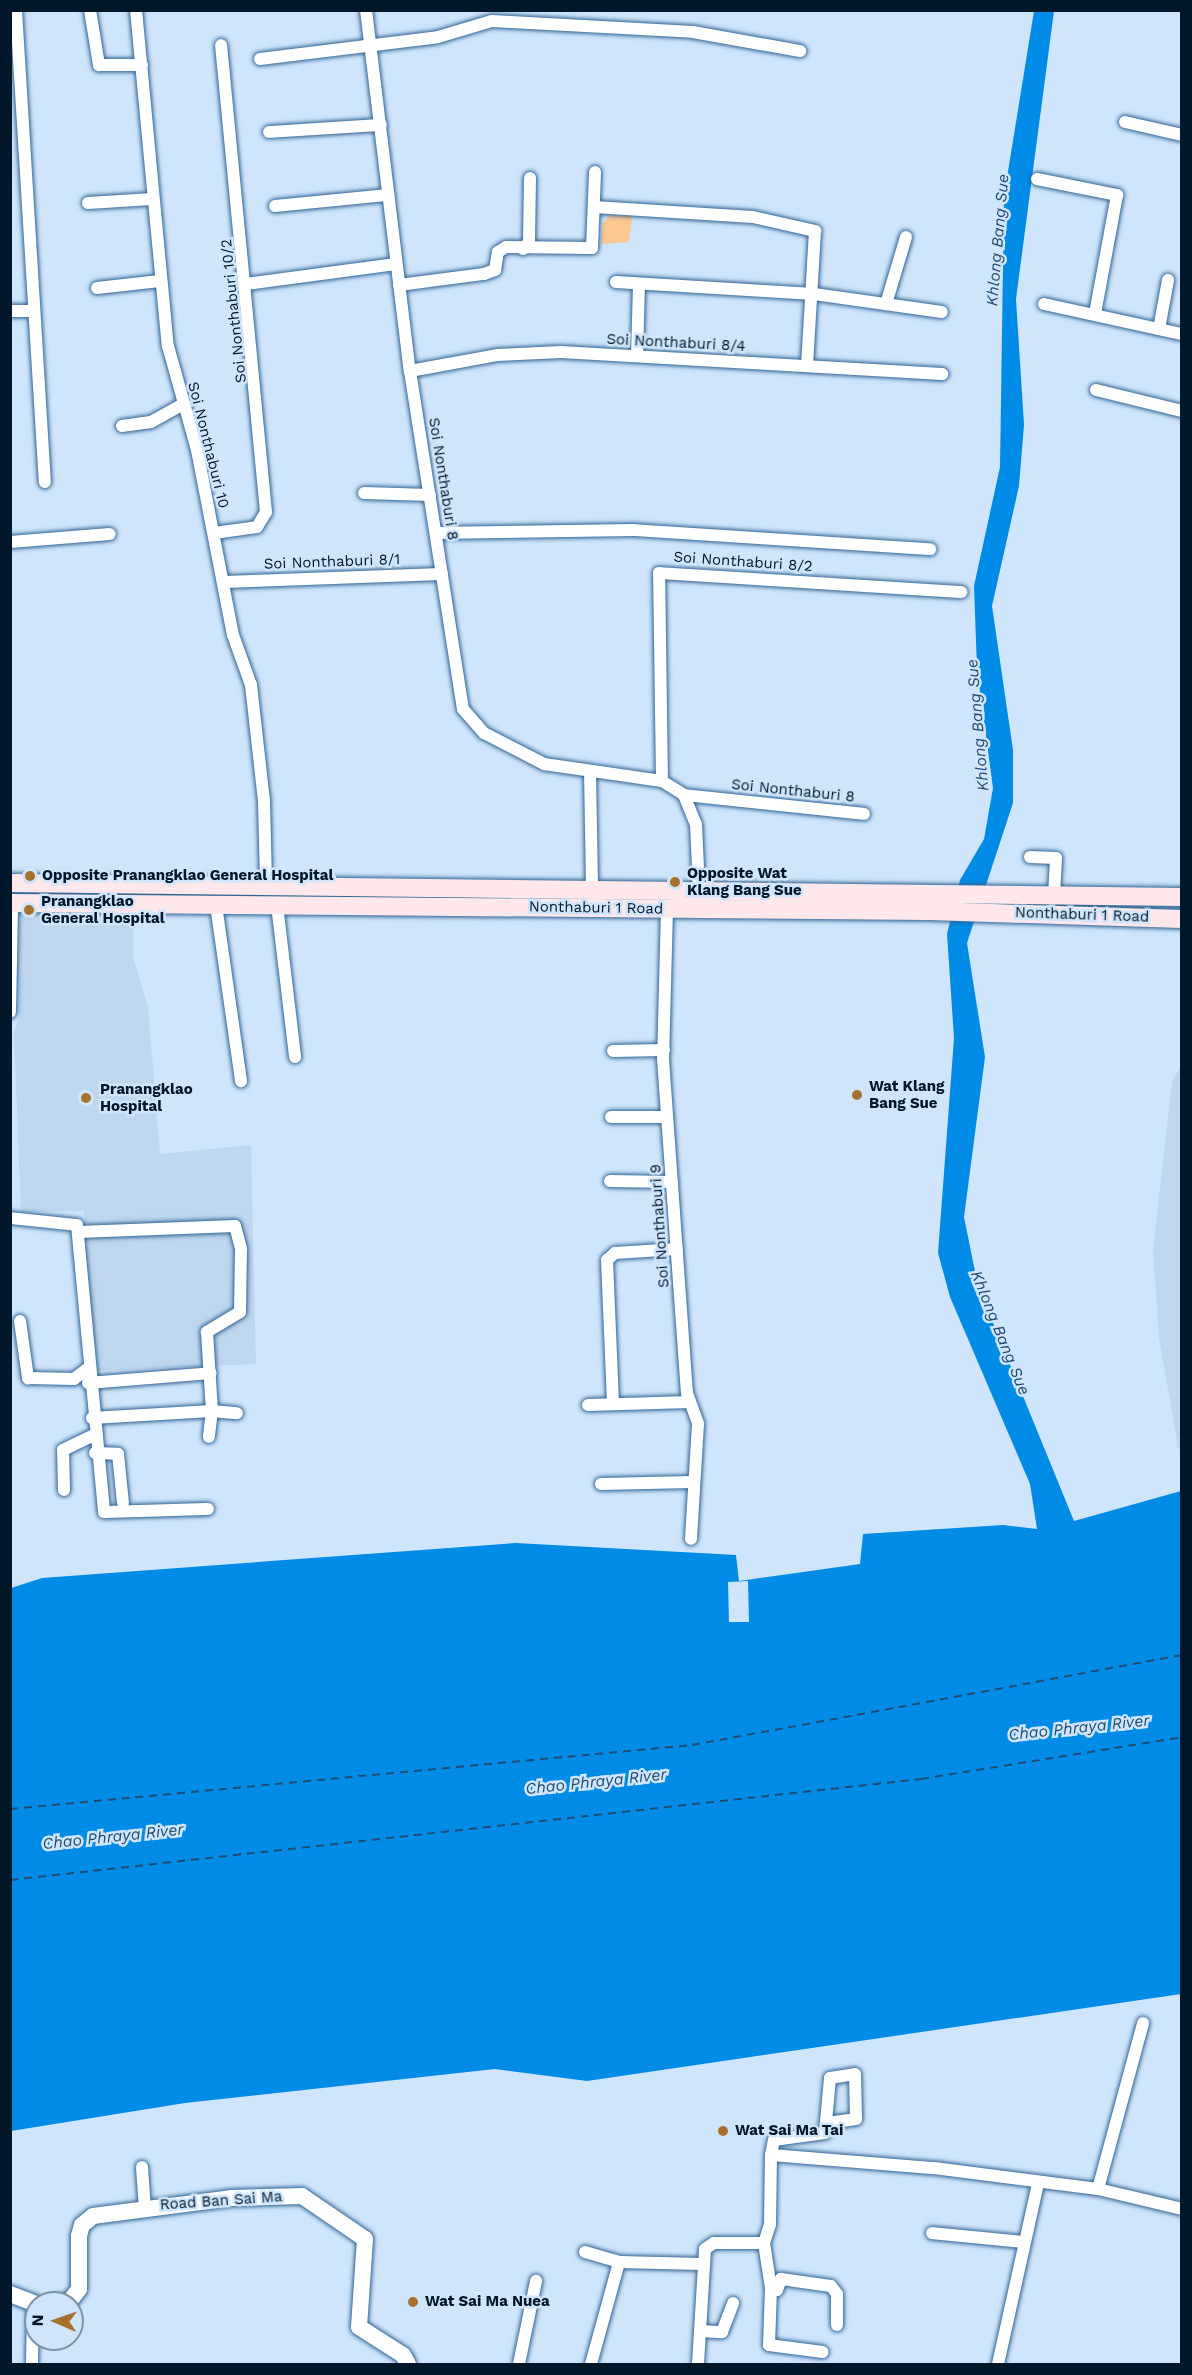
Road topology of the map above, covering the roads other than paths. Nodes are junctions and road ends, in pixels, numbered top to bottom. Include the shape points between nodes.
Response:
1 (16, 10) edge
2 (90, 10) edge
3 (136, 10) edge
4 (366, 10) edge
5 (221, 45) dead end
6 (371, 47) junction
7 (800, 51) dead end
8 (260, 59) dead end
9 (142, 65) junction
10 (1125, 122) dead end
11 (381, 125) junction
12 (269, 132) dead end
13 (1182, 135) edge
14 (595, 172) dead end
15 (530, 178) dead end
16 (1037, 179) dead end
17 (388, 195) junction
18 (152, 199) junction
19 (88, 203) dead end
20 (275, 206) dead end
21 (594, 207) junction
22 (906, 237) dead end
23 (523, 249) junction
24 (396, 264) junction
25 (1168, 280) dead end
26 (160, 281) junction
27 (616, 282) dead end
28 (246, 284) junction
29 (639, 284) junction
30 (399, 285) junction
31 (96, 288) dead end
32 (814, 294) junction
33 (886, 304) junction
34 (1044, 304) dead end
35 (10, 311) edge
36 (30, 311) junction
37 (942, 312) dead end
38 (1095, 314) junction
39 (1159, 329) junction
40 (1182, 334) edge
41 (638, 356) junction
42 (807, 366) junction
43 (410, 371) junction
44 (942, 374) dead end
45 (1096, 390) dead end
46 (184, 404) junction
47 (1182, 411) edge
48 (122, 426) dead end
49 (45, 482) dead end
50 (364, 493) dead end
51 (430, 495) junction
52 (436, 533) junction
53 (110, 534) dead end
54 (214, 534) junction
55 (10, 542) edge
56 (930, 549) dead end
57 (442, 574) junction
58 (224, 582) junction
59 (961, 592) dead end
60 (590, 771) junction
61 (662, 781) junction
62 (684, 795) junction
63 (864, 814) dead end
64 (1030, 857) dead end
65 (10, 883) edge
66 (266, 883) junction
67 (592, 888) junction
68 (699, 890) junction
69 (1054, 895) junction
70 (1182, 897) edge
71 (929, 902) junction
72 (11, 903) edge
73 (1004, 903) junction
74 (216, 905) junction
75 (277, 905) junction
76 (667, 909) junction
77 (1182, 919) edge
78 (10, 1012) edge
79 (664, 1050) junction
80 (613, 1051) dead end
81 (295, 1057) dead end
82 (241, 1081) dead end
83 (611, 1117) dead end
84 (667, 1117) junction
85 (610, 1181) dead end
86 (672, 1182) junction
87 (10, 1218) edge
88 (79, 1232) junction
89 (678, 1249) junction
90 (20, 1321) dead end
91 (87, 1369) junction
92 (211, 1373) junction
93 (88, 1383) junction
94 (690, 1402) junction
95 (613, 1403) junction
96 (588, 1405) dead end
97 (212, 1411) junction
98 (237, 1413) dead end
99 (92, 1418) junction
100 (94, 1435) junction
101 (209, 1437) dead end
102 (95, 1453) junction
103 (692, 1482) junction
104 (601, 1484) dead end
105 (64, 1490) dead end
106 (123, 1503) dead end
107 (208, 1509) dead end
108 (691, 1539) dead end
109 (1143, 2023) dead end
110 (829, 2123) dead end
111 (774, 2155) junction
112 (142, 2167) dead end
113 (1038, 2183) junction
114 (1098, 2189) junction
115 (145, 2206) junction
116 (1182, 2209) edge
117 (932, 2233) dead end
118 (1023, 2242) junction
119 (764, 2243) junction
120 (585, 2252) dead end
121 (619, 2262) junction
122 (701, 2264) junction
123 (536, 2281) dead end
124 (771, 2288) junction
125 (78, 2291) edge
126 (10, 2294) edge
127 (24, 2300) edge
128 (733, 2303) dead end
129 (837, 2325) dead end
130 (700, 2331) junction
131 (823, 2352) dead end
132 (408, 2364) edge
133 (519, 2364) edge
134 (591, 2364) edge
135 (698, 2364) edge
136 (998, 2364) edge

1 - 36 street
2 - 9 street via 99,65
3 - 9 street, Soi Nonthaburi 10
4 - 6 street, Soi Nonthaburi 8
5 - 28 street, Soi Nonthaburi 10/2
6 - 7 street via 438,37 492,21 693,32
6 - 8 street
6 - 11 street, Soi Nonthaburi 8
9 - 18 street, Soi Nonthaburi 10
10 - 13 street
11 - 12 street
11 - 17 street, Soi Nonthaburi 8
14 - 21 street
15 - 23 street via 529,242
16 - 38 street via 1117,195
17 - 20 street
17 - 24 street, Soi Nonthaburi 8
18 - 19 street
18 - 26 street, Soi Nonthaburi 10
21 - 23 street via 592,248
21 - 32 street via 753,217 806,227 815,231 817,240
22 - 33 street
23 - 30 street via 501,248 495,270 484,274
24 - 28 street
24 - 30 street, Soi Nonthaburi 8
25 - 39 street
26 - 31 street
26 - 46 street, Soi Nonthaburi 10 via 169,353
27 - 29 street
28 - 54 street, Soi Nonthaburi 10/2 via 266,514 257,527
29 - 32 street
29 - 41 street
30 - 43 street, Soi Nonthaburi 8
32 - 33 street
32 - 42 street
33 - 37 street
34 - 38 street
35 - 36 street
36 - 49 street
38 - 39 street
39 - 40 street
41 - 42 street, Soi Nonthaburi 8/4
41 - 43 street, Soi Nonthaburi 8/4 via 497,355
42 - 44 street, Soi Nonthaburi 8/4
43 - 51 street, Soi Nonthaburi 8
45 - 47 street
46 - 48 street via 151,422
46 - 54 street, Soi Nonthaburi 10
50 - 51 street
51 - 52 street, Soi Nonthaburi 8
52 - 56 street via 633,530
52 - 57 street, Soi Nonthaburi 8
53 - 55 street
54 - 58 street, Soi Nonthaburi 10
57 - 58 street, Soi Nonthaburi 8/1
57 - 60 street, Soi Nonthaburi 8 via 458,690 469,718 484,733 544,764
58 - 66 street, Soi Nonthaburi 10 via 233,635 251,686 264,801
59 - 61 street, Soi Nonthaburi 8/2 via 659,573
60 - 61 street, Soi Nonthaburi 8
60 - 67 street
61 - 62 street, Soi Nonthaburi 8
62 - 63 street, Soi Nonthaburi 8
62 - 68 street via 696,824
64 - 69 street via 1056,858
65 - 66 main road, Nonthaburi 1 Road
66 - 67 main road, Nonthaburi 1 Road
67 - 68 main road, Nonthaburi 1 Road
68 - 71 main road, Nonthaburi 1 Road
69 - 70 main road, Nonthaburi 1 Road
69 - 73 main road, Nonthaburi 1 Road
71 - 73 main road, Nonthaburi 1 Road
71 - 76 main road, Nonthaburi 1 Road
72 - 74 main road, Nonthaburi 1 Road
72 - 78 street
73 - 77 main road, Nonthaburi 1 Road
74 - 75 main road, Nonthaburi 1 Road
74 - 82 street
75 - 76 main road, Nonthaburi 1 Road
75 - 81 street
76 - 79 street, Soi Nonthaburi 9
79 - 80 street
79 - 84 street, Soi Nonthaburi 9
83 - 84 street
84 - 86 street, Soi Nonthaburi 9
85 - 86 street
86 - 89 street, Soi Nonthaburi 9
87 - 88 street via 72,1221
88 - 91 street
88 - 92 street via 235,1226 241,1306 207,1332
89 - 94 street, Soi Nonthaburi 9
89 - 95 street via 615,1253 608,1260
90 - 91 street via 28,1378 74,1379
91 - 93 street
92 - 93 street
92 - 97 street
93 - 99 street
94 - 95 street
94 - 103 street, Soi Nonthaburi 9 via 698,1424
95 - 96 street
97 - 98 street
97 - 99 street
97 - 101 street
99 - 100 street
100 - 102 street
100 - 105 street via 63,1450
102 - 106 street via 118,1454
102 - 107 street via 104,1512
103 - 104 street
103 - 108 street, Soi Nonthaburi 9
109 - 114 street
110 - 111 street via 825,2133 814,2139 774,2140
111 - 113 street via 934,2168
111 - 119 street via 770,2225
112 - 115 street
113 - 114 street
113 - 118 street
114 - 116 street
115 - 125 street, Road Ban Sai Ma via 93,2216 82,2225
115 - 132 street, Road Ban Sai Ma via 302,2196 365,2239 359,2326 403,2355
117 - 118 street
118 - 136 street
119 - 122 street via 714,2243 705,2249
119 - 124 street
120 - 121 street
121 - 122 street
121 - 134 street
122 - 130 street
123 - 133 street
124 - 129 street via 777,2290 781,2279 831,2286 837,2294
124 - 131 street via 769,2345
126 - 127 street
128 - 130 street via 722,2332
130 - 135 street

